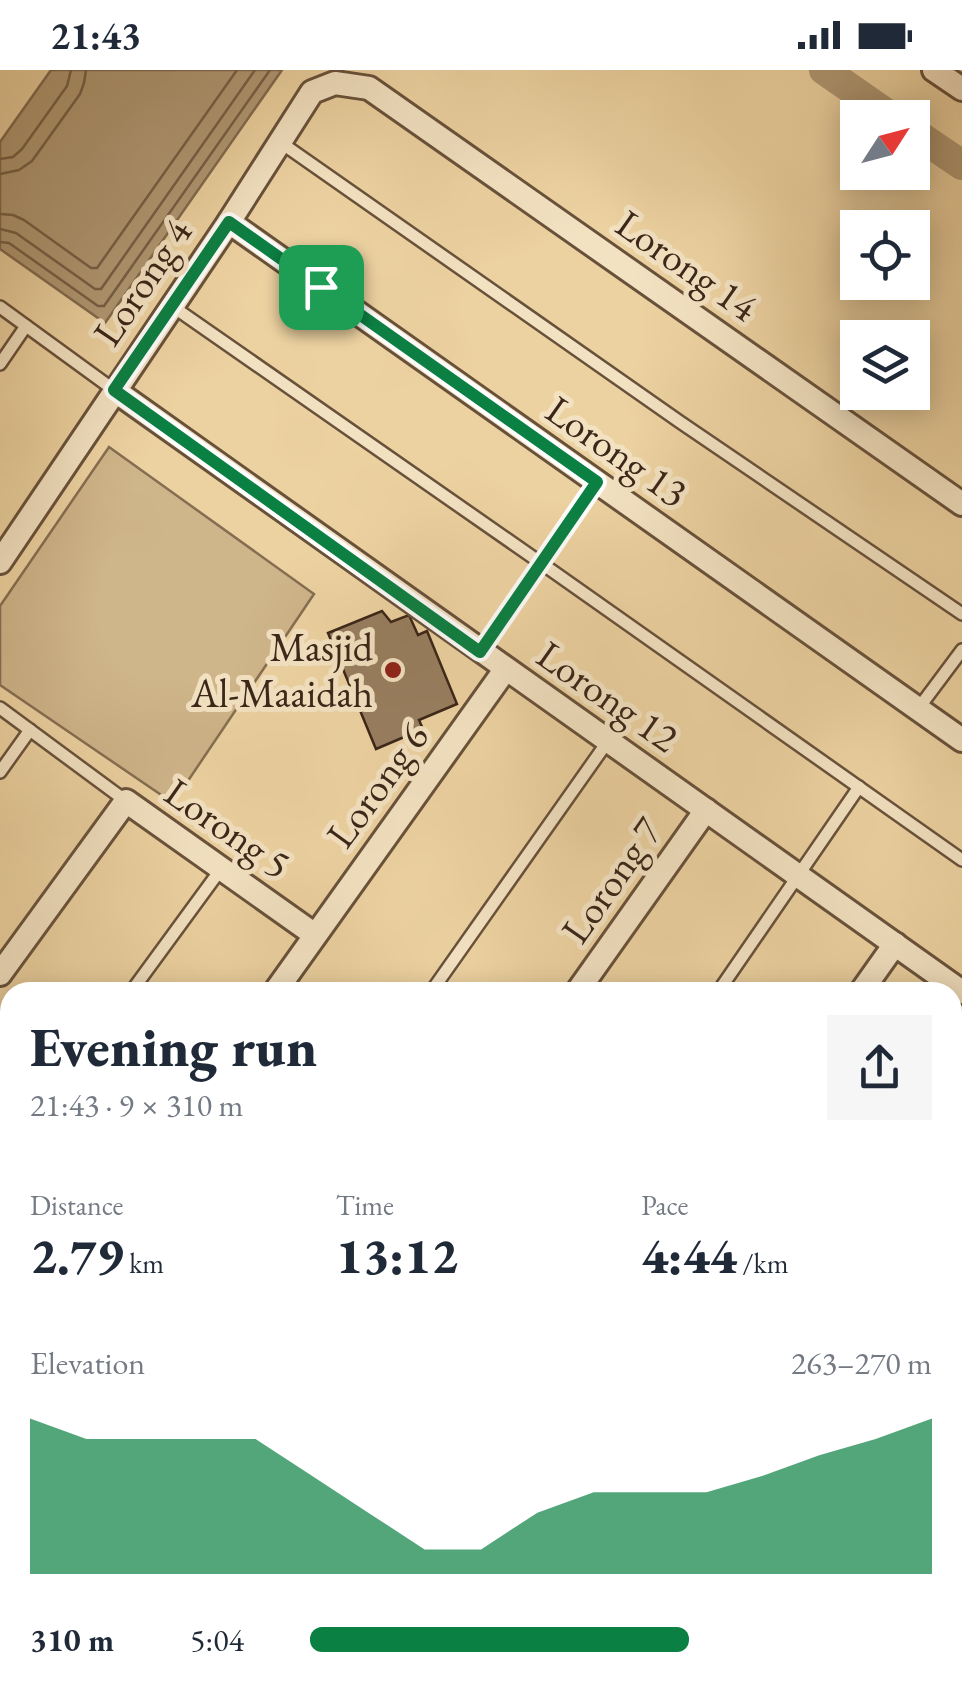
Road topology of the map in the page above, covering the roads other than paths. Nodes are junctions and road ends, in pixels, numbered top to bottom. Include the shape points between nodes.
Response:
1 (934, 70) edge
2 (369, 88) joint
3 (962, 89) edge
4 (280, 142) junction
5 (229, 222) junction
6 (172, 306) junction
7 (0, 307) edge
8 (26, 326) junction
9 (0, 364) edge
10 (114, 390) junction
11 (597, 482) junction
12 (962, 504) edge
13 (0, 562) edge
14 (542, 563) junction
15 (962, 614) edge
16 (962, 650) edge
17 (480, 652) junction
18 (506, 670) junction
19 (0, 708) edge
20 (918, 709) junction
21 (30, 730) junction
22 (962, 740) edge
23 (608, 741) junction
24 (0, 772) edge
25 (859, 787) junction
26 (126, 801) junction
27 (706, 810) junction
28 (962, 860) edge
29 (222, 869) junction
30 (798, 875) junction
31 (315, 935) junction
32 (895, 944) junction
33 (0, 974) edge
34 (138, 982) edge
35 (282, 982) edge
36 (438, 982) edge
37 (583, 982) edge
38 (725, 982) edge
39 (867, 982) edge
40 (948, 982) edge

1 - 3 street
2 - 4 street, Lorong 4 via 336,82 312,92
2 - 12 street, Lorong 14
4 - 5 street, Lorong 4
4 - 15 lane
5 - 6 street, Lorong 4
5 - 11 street, Lorong 13
6 - 10 street, Lorong 4
6 - 14 lane
7 - 8 lane
8 - 9 lane
8 - 10 lane
10 - 13 street, Lorong 4
10 - 17 street, Lorong 12
11 - 14 lane
11 - 20 street, Lorong 13
14 - 17 lane
14 - 25 lane
16 - 20 lane
17 - 18 street, Lorong 12
18 - 23 street, Lorong 12
18 - 31 street, Lorong 6
19 - 21 lane
20 - 22 street, Lorong 13
21 - 24 lane
21 - 26 lane
23 - 27 street, Lorong 12
23 - 36 lane
25 - 28 lane
25 - 30 lane
26 - 29 street, Lorong 5
26 - 33 street, Lorong 5
27 - 30 street, Lorong 12
27 - 37 street, Lorong 7
29 - 31 street, Lorong 5
29 - 34 lane
30 - 32 street, Lorong 12
30 - 38 lane
31 - 35 street, Lorong 6
32 - 39 street
32 - 40 street, Lorong 12

